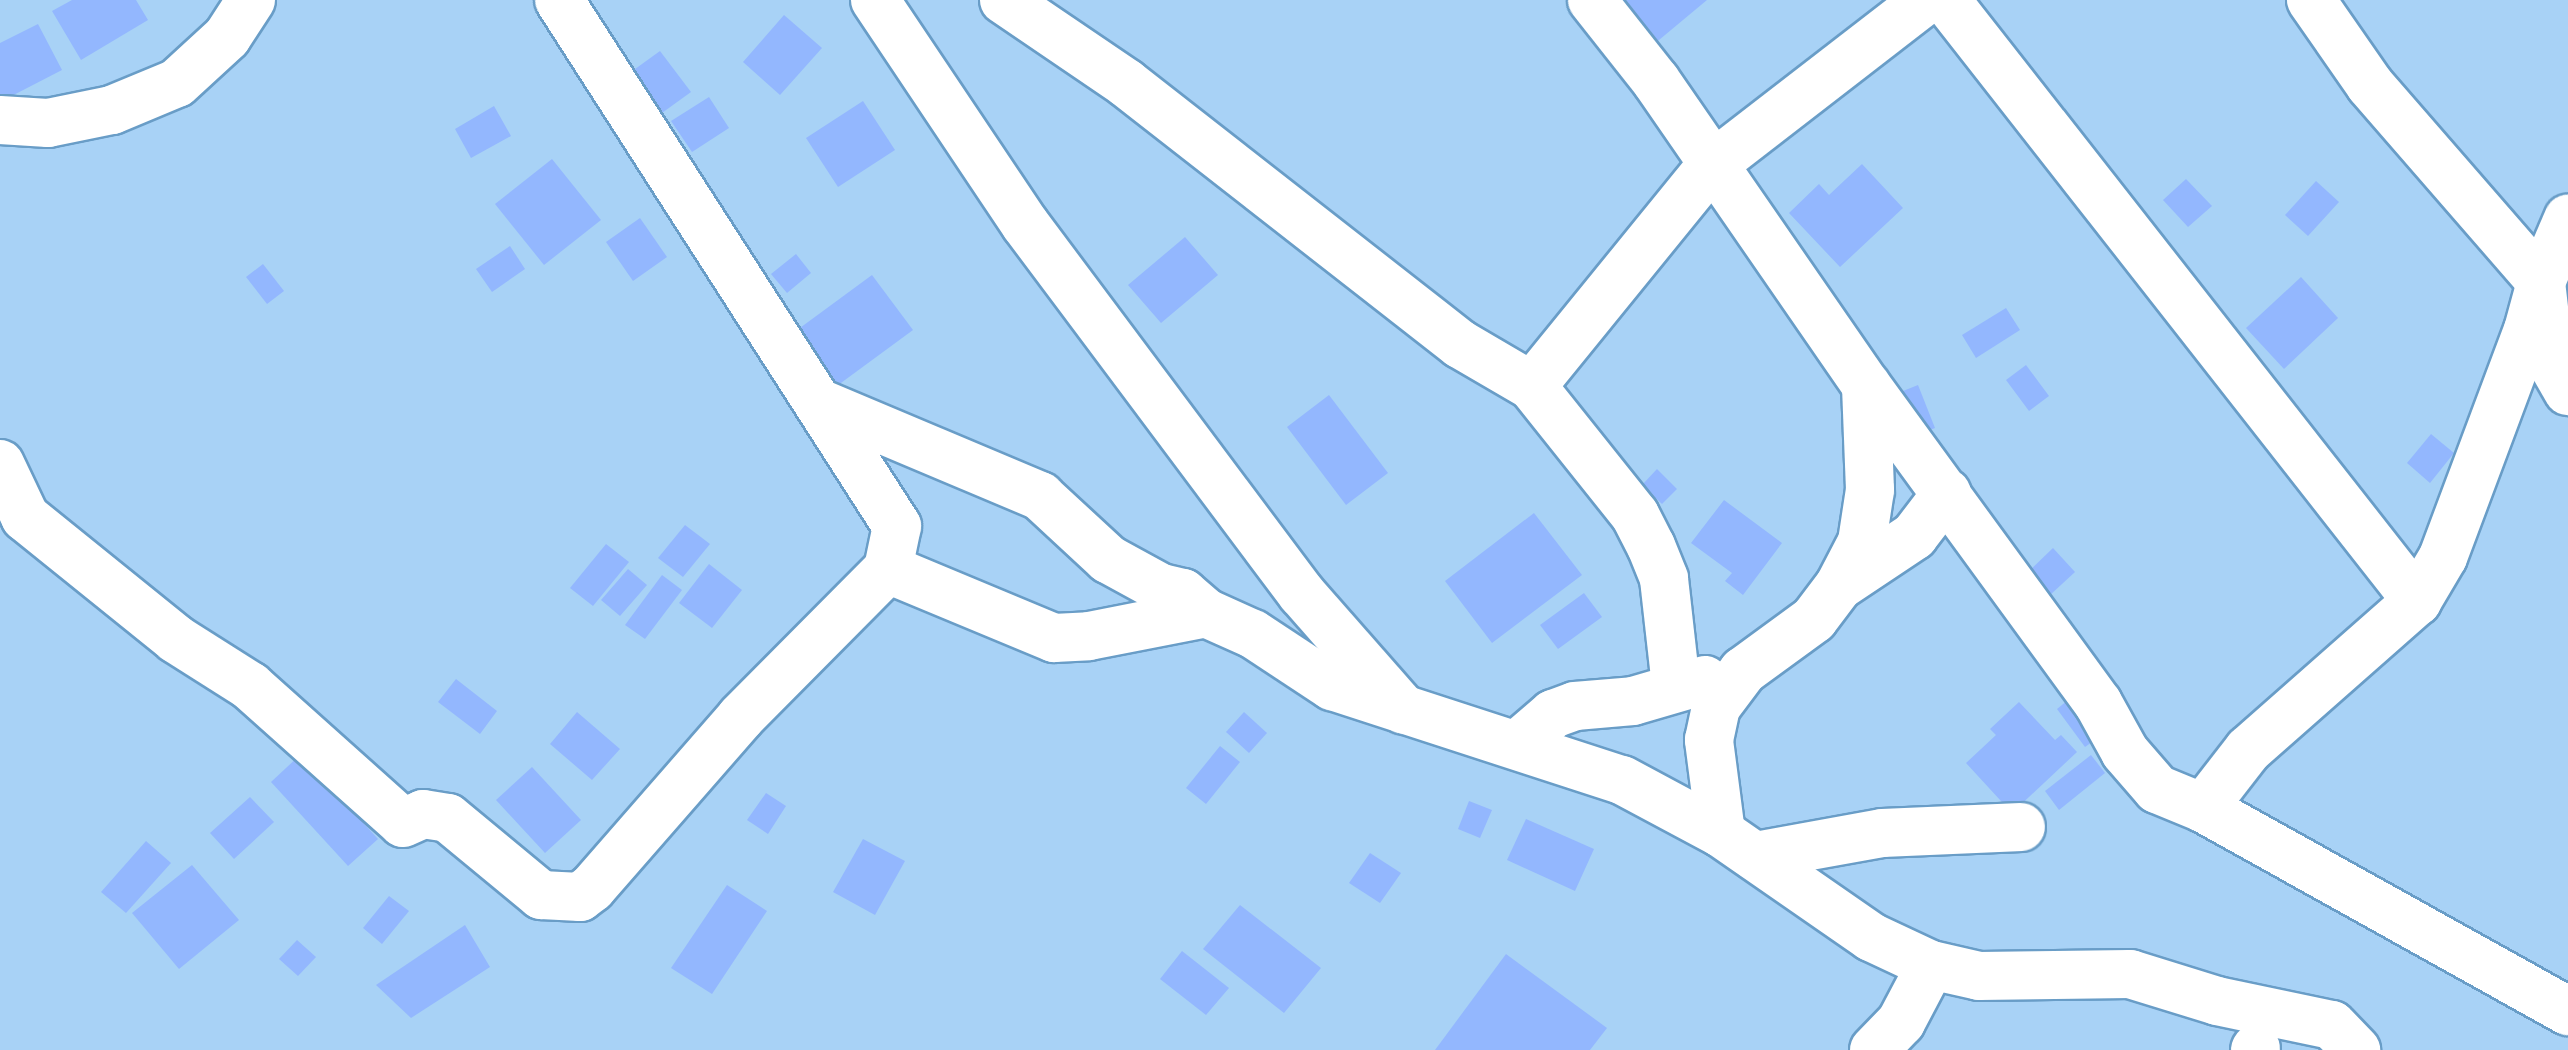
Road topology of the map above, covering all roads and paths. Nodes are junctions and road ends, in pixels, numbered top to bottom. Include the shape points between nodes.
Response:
1 (251, 0) edge
2 (559, 0) edge
3 (875, 0) edge
4 (1004, 0) edge
5 (1592, 0) edge
6 (1926, 0) edge
7 (1946, 0) edge
8 (2310, 0) edge
9 (0, 120) edge
10 (1711, 166) junction
11 (2568, 219) edge
12 (2540, 282) junction
13 (1866, 384) junction
14 (1532, 386) junction
15 (2568, 391) edge
16 (819, 403) junction
17 (0, 464) edge
18 (1946, 493) junction
19 (888, 569) junction
20 (1839, 586) junction
21 (2418, 600) junction
22 (1206, 613) junction
23 (1743, 671) junction
24 (1676, 686) junction
25 (1407, 713) junction
26 (1517, 745) junction
27 (2202, 808) junction
28 (2021, 827) dead end
29 (1738, 844) junction
30 (1931, 965) junction
31 (2217, 1000) junction
32 (2568, 1011) edge
33 (2256, 1049) edge
34 (1874, 1050) edge
35 (2356, 1050) edge

1 - 9 street via 227,37 178,83 112,110 48,123
2 - 16 street
3 - 25 street via 1106,332 1302,594
4 - 14 street via 1168,115 1460,344
5 - 10 street
6 - 10 street
7 - 21 street
8 - 12 street via 2381,99
10 - 13 street
10 - 14 street
11 - 12 street
12 - 15 street via 2550,360
12 - 21 street via 2443,557
13 - 18 street
13 - 20 street via 1870,490 1862,542
14 - 24 street via 1634,515 1650,546 1664,579
16 - 19 street via 896,526
16 - 22 street via 1040,496 1108,559 1183,593
17 - 19 street via 26,516 176,638 250,686 403,823 423,814 448,818 541,895 560,898 580,897 592,888 741,717
18 - 20 street via 1914,536
18 - 27 street via 2098,702 2125,752 2157,789
19 - 22 street via 1054,638
20 - 23 street via 1814,618
21 - 27 street via 2248,750
22 - 25 street via 1332,686
23 - 24 street
23 - 29 street via 1716,707 1709,740
24 - 26 street via 1632,701 1564,710
25 - 26 street
26 - 29 street via 1622,780
27 - 32 street
28 - 29 street
29 - 30 street via 1871,937
30 - 31 street via 1980,976 2130,974
30 - 34 street via 1900,1022
31 - 33 street
31 - 35 street via 2332,1025

